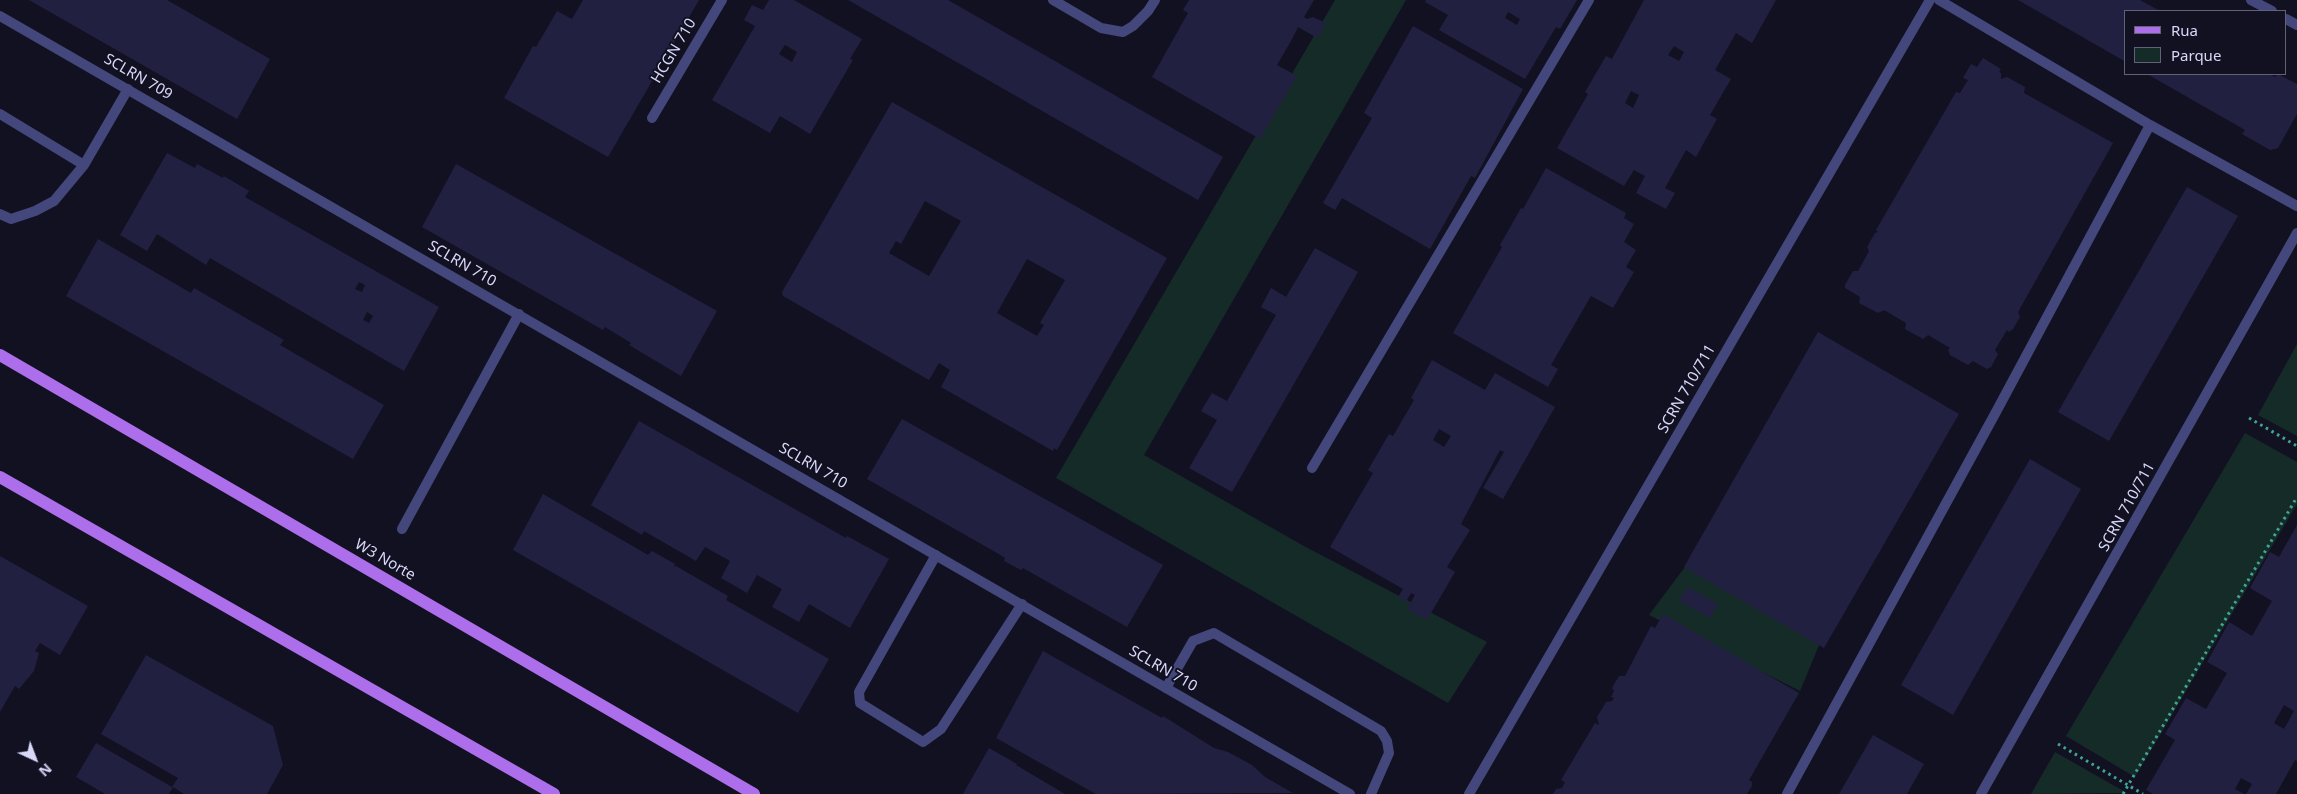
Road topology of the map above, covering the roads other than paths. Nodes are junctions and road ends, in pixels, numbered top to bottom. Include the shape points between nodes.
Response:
1 (722, 0) edge
2 (1053, 0) edge
3 (1155, 0) edge
4 (1589, 0) edge
5 (1930, 0) edge
6 (1939, 0) edge
7 (2251, 0) edge
8 (2270, 10) edge
9 (0, 16) edge
10 (128, 89) junction
11 (0, 114) edge
12 (652, 118) dead end
13 (2150, 125) junction
14 (260, 164) joint
15 (84, 165) junction
16 (2297, 206) edge
17 (0, 214) edge
18 (2297, 234) edge
19 (519, 314) junction
20 (0, 355) edge
21 (1312, 468) dead end
22 (0, 477) edge
23 (402, 529) dead end
24 (936, 555) junction
25 (1022, 604) junction
26 (1166, 688) junction
27 (554, 794) edge
28 (754, 794) edge
29 (1350, 794) edge
30 (1371, 794) edge
31 (1469, 794) edge
32 (1786, 794) edge
33 (1981, 794) edge

1 - 12 street, HCGN 710
2 - 3 street via 1101,28 1123,32 1134,26
4 - 21 street
5 - 31 street, SCRN 710/711
6 - 13 street
7 - 8 street
9 - 10 street, SCLRN 709
10 - 14 street, SCLRN 709
10 - 15 street
11 - 15 street
13 - 16 street
13 - 32 street
14 - 19 street, SCLRN 710
15 - 17 street via 54,201 11,219
18 - 33 street, SCRN 710/711
19 - 23 street
19 - 24 street, SCLRN 710
20 - 28 main road, W3 Norte
22 - 27 main road
24 - 25 street, SCLRN 710
24 - 25 street via 859,692 860,703 923,742 942,730
25 - 26 street, SCLRN 710
26 - 29 street, SCLRN 710
26 - 30 street via 1192,641 1214,633 1381,731 1389,753

